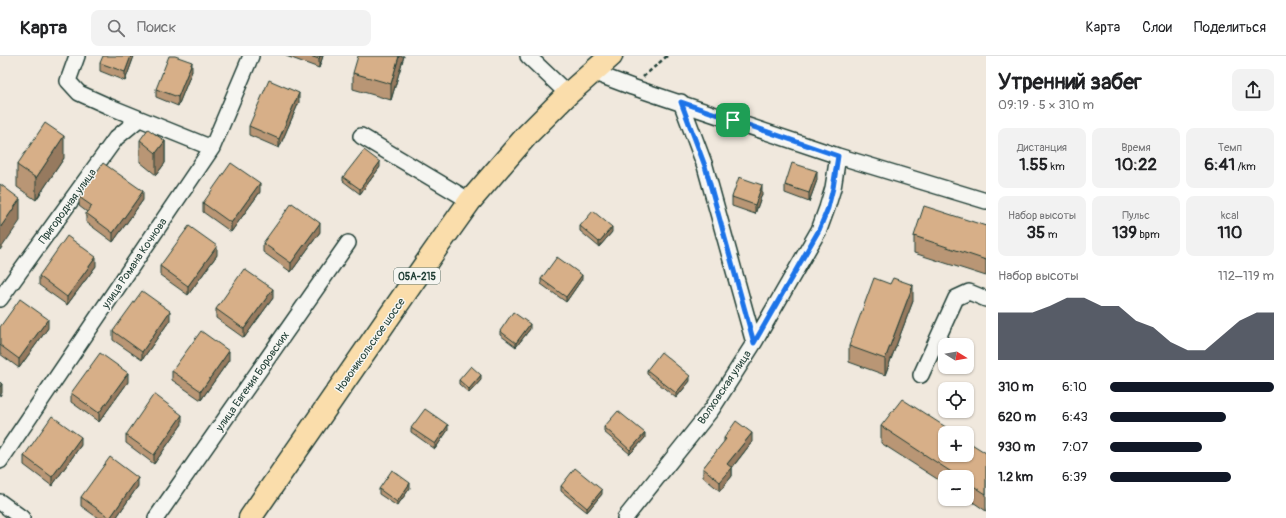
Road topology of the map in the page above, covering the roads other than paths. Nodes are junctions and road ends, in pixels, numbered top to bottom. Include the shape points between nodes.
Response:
1 (77, 56) edge
2 (251, 56) edge
3 (528, 56) edge
4 (611, 56) edge
5 (592, 72) junction
6 (568, 94) junction
7 (681, 102) junction
8 (139, 119) junction
9 (361, 136) dead end
10 (212, 148) junction
11 (838, 156) junction
12 (470, 201) junction
13 (986, 201) edge
14 (348, 243) dead end
15 (0, 299) edge
16 (986, 299) edge
17 (754, 343) junction
18 (921, 375) dead end
19 (0, 461) edge
20 (0, 502) edge
21 (22, 518) edge
22 (156, 518) edge
23 (250, 518) edge
24 (625, 518) edge

1 - 8 street via 68,81 79,93
2 - 10 street, улица Романа Кочнова
3 - 6 street
4 - 5 highway, Новоникольское шоссе / 05А-215
5 - 6 highway, Новоникольское шоссе / 05А-215
5 - 7 street
6 - 12 highway, Новоникольское шоссе / 05А-215 via 528,134
7 - 11 street
7 - 17 street via 705,166
8 - 10 street
8 - 15 street, Пригородная улица via 116,138
9 - 12 street
10 - 19 street, улица Романа Кочнова
11 - 13 street
11 - 17 street, Волховская улица via 828,208 819,230
12 - 23 highway, Новоникольское шоссе / 05А-215
14 - 22 street, улица Евгения Боровских
16 - 18 street via 969,292 956,298
17 - 24 street, Волховская улица via 712,409
20 - 21 street

